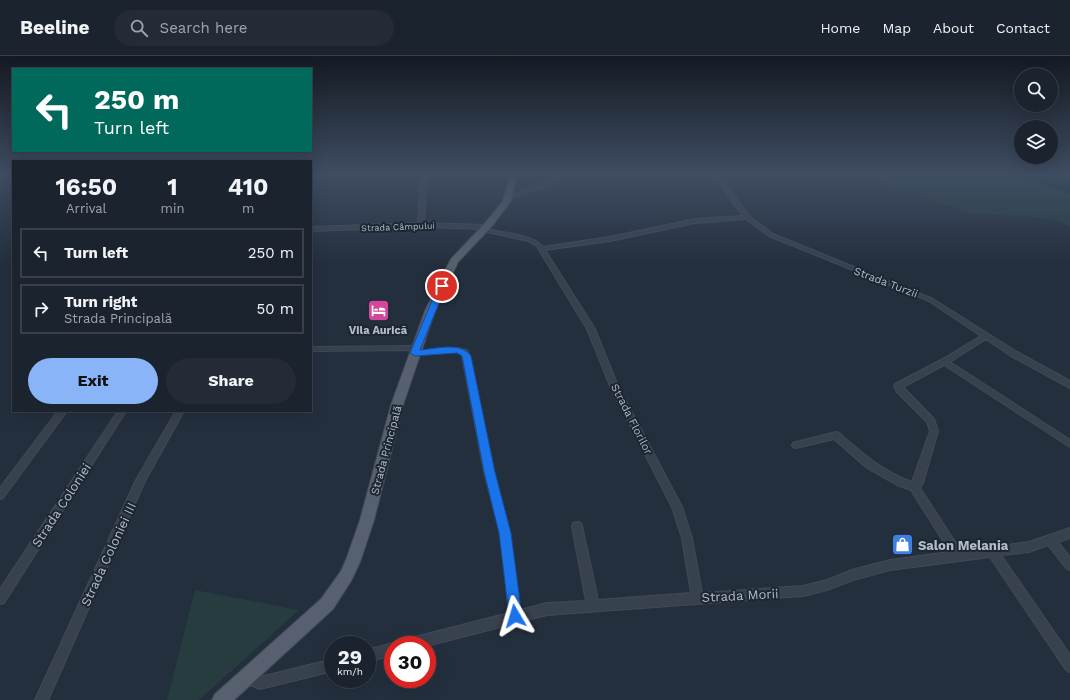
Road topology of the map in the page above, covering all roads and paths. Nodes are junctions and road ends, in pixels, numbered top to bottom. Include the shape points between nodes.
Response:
1 (422, 204) edge
2 (505, 204) edge
3 (737, 204) edge
4 (747, 217) junction
5 (421, 225) junction
6 (485, 228) junction
7 (312, 229) edge
8 (542, 249) junction
9 (986, 336) junction
10 (312, 349) edge
11 (416, 350) junction
12 (944, 362) junction
13 (1070, 385) edge
14 (63, 412) edge
15 (121, 412) edge
16 (179, 412) edge
17 (1070, 444) edge
18 (796, 446) dead end
19 (914, 487) junction
20 (0, 496) edge
21 (577, 526) dead end
22 (1070, 533) edge
23 (1050, 540) junction
24 (993, 553) junction
25 (958, 557) junction
26 (1070, 565) edge
27 (697, 598) junction
28 (0, 599) edge
29 (594, 605) junction
30 (515, 616) junction
31 (436, 637) edge
32 (1070, 666) edge
33 (324, 667) edge
34 (249, 673) junction
35 (41, 700) edge
36 (221, 700) edge

1 - 5 street
2 - 6 main road, Strada Principală
3 - 4 street, Strada Turzii
4 - 8 street via 695,221 610,239
4 - 9 street, Strada Turzii via 784,242 931,300
5 - 6 street, Strada Câmpului
5 - 7 street, Strada Câmpului
6 - 8 street, Strada Florilor via 530,240
6 - 11 main road, Strada Principală via 451,266 430,311
8 - 27 street, Strada Florilor via 591,330 614,386 677,507 687,538
9 - 12 street
9 - 13 street, Strada Turzii
10 - 11 street
11 - 30 street via 457,350 464,352 466,356 489,472 505,533
11 - 34 main road, Strada Principală via 396,412 368,520 346,576 327,604
12 - 17 street
12 - 19 street via 898,386 934,427 918,483
14 - 20 street
15 - 28 street, Strada Coloniei
16 - 35 street, Strada Coloniei III via 141,480
18 - 19 street via 836,435 870,465
19 - 25 street
21 - 29 street
22 - 23 street, Strada Morii
23 - 24 street, Strada Morii via 1029,547
23 - 26 street
24 - 25 street, Strada Morii
24 - 32 street
25 - 27 street, Strada Morii via 890,565 803,591
27 - 29 street, Strada Morii
29 - 30 street, Strada Morii via 547,609
30 - 31 street, Strada Morii
33 - 34 street via 260,683 254,681
34 - 36 main road, Strada Principală

